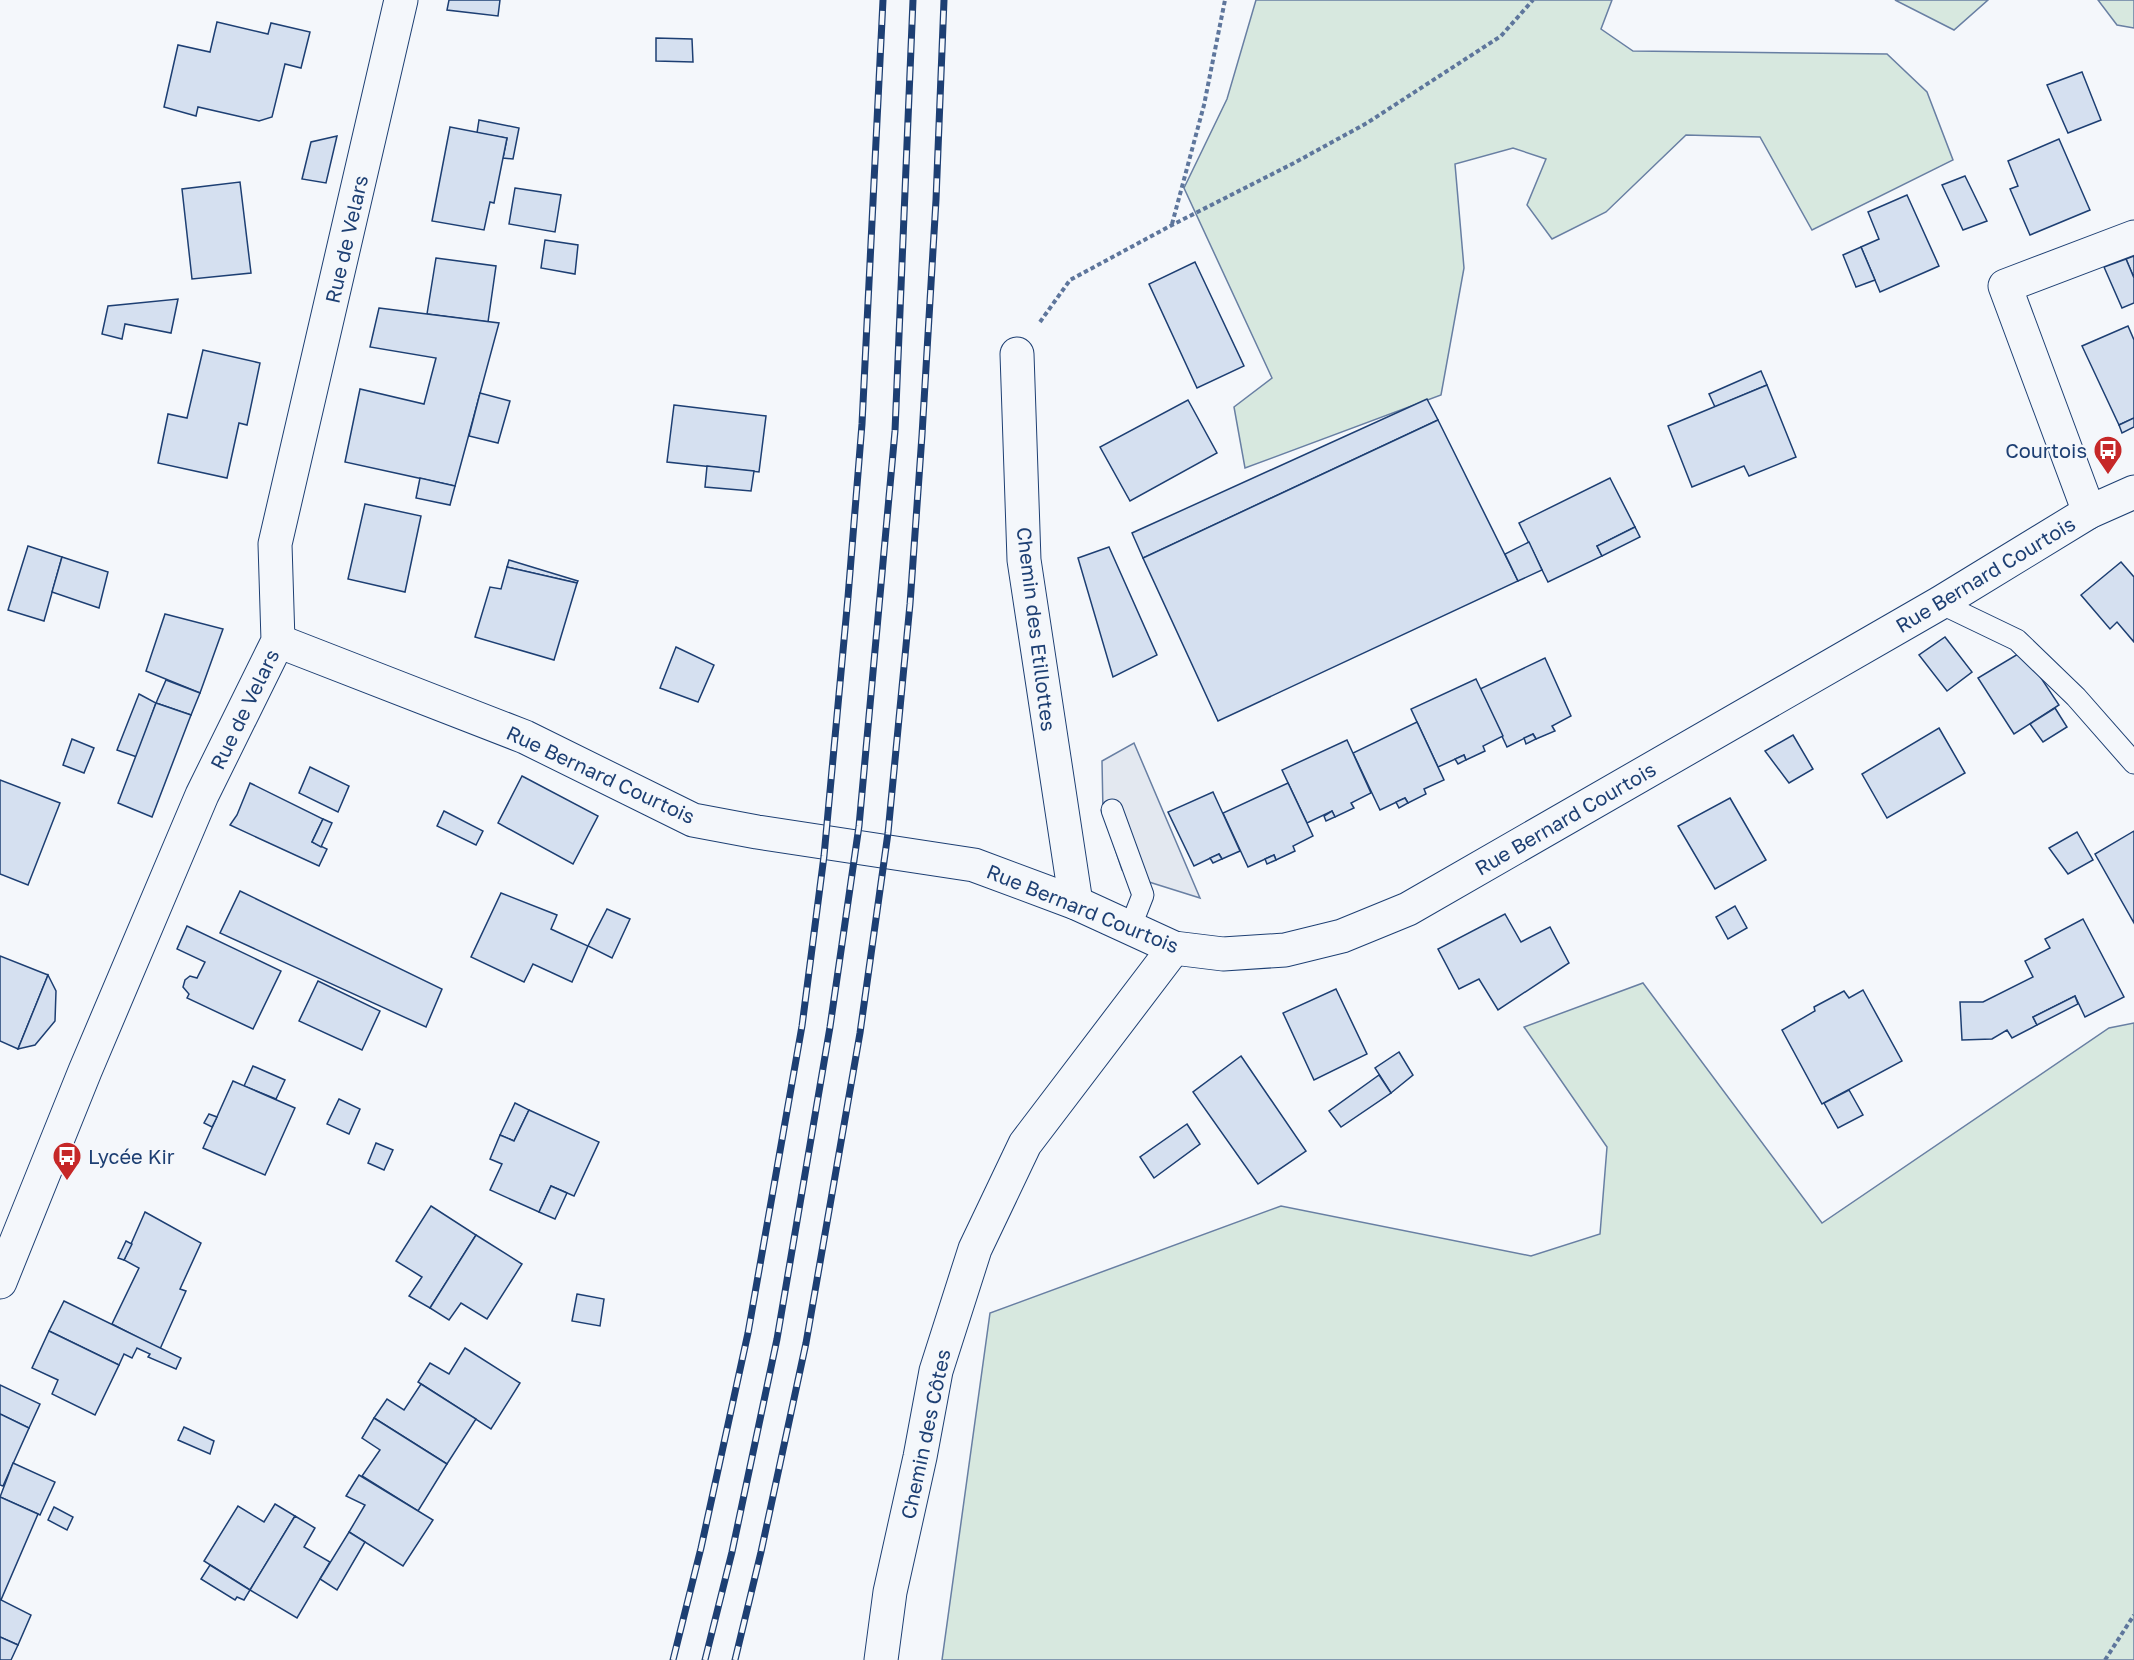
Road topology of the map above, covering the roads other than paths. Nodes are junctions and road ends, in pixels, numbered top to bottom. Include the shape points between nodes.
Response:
1 (401, 0) edge
2 (2134, 237) edge
3 (1017, 354) road end
4 (2134, 492) edge
5 (2090, 512) junction
6 (1940, 603) junction
7 (278, 641) junction
8 (2134, 763) edge
9 (1113, 810) dead end
10 (1076, 903) junction
11 (1130, 928) junction
12 (1174, 948) junction
13 (0, 1282) edge
14 (880, 1660) edge

1 - 7 street, Rue de Velars via 275,544
2 - 5 street via 2005,286
3 - 10 street, Chemin des Etillottes via 1024,560
4 - 5 street, Rue Bernard Courtois
5 - 6 street, Rue Bernard Courtois
6 - 8 lane via 2017,640 2076,697
6 - 12 street, Rue Bernard Courtois via 1408,909 1342,936 1285,950 1223,954
7 - 10 street, Rue Bernard Courtois via 525,737 693,820 974,865
7 - 13 street, Rue de Velars via 202,795
9 - 11 lane via 1143,895
10 - 11 street, Rue Bernard Courtois
11 - 12 street, Rue Bernard Courtois
12 - 14 street, Chemin des Côtes via 1025,1144 975,1249 936,1371 890,1592

